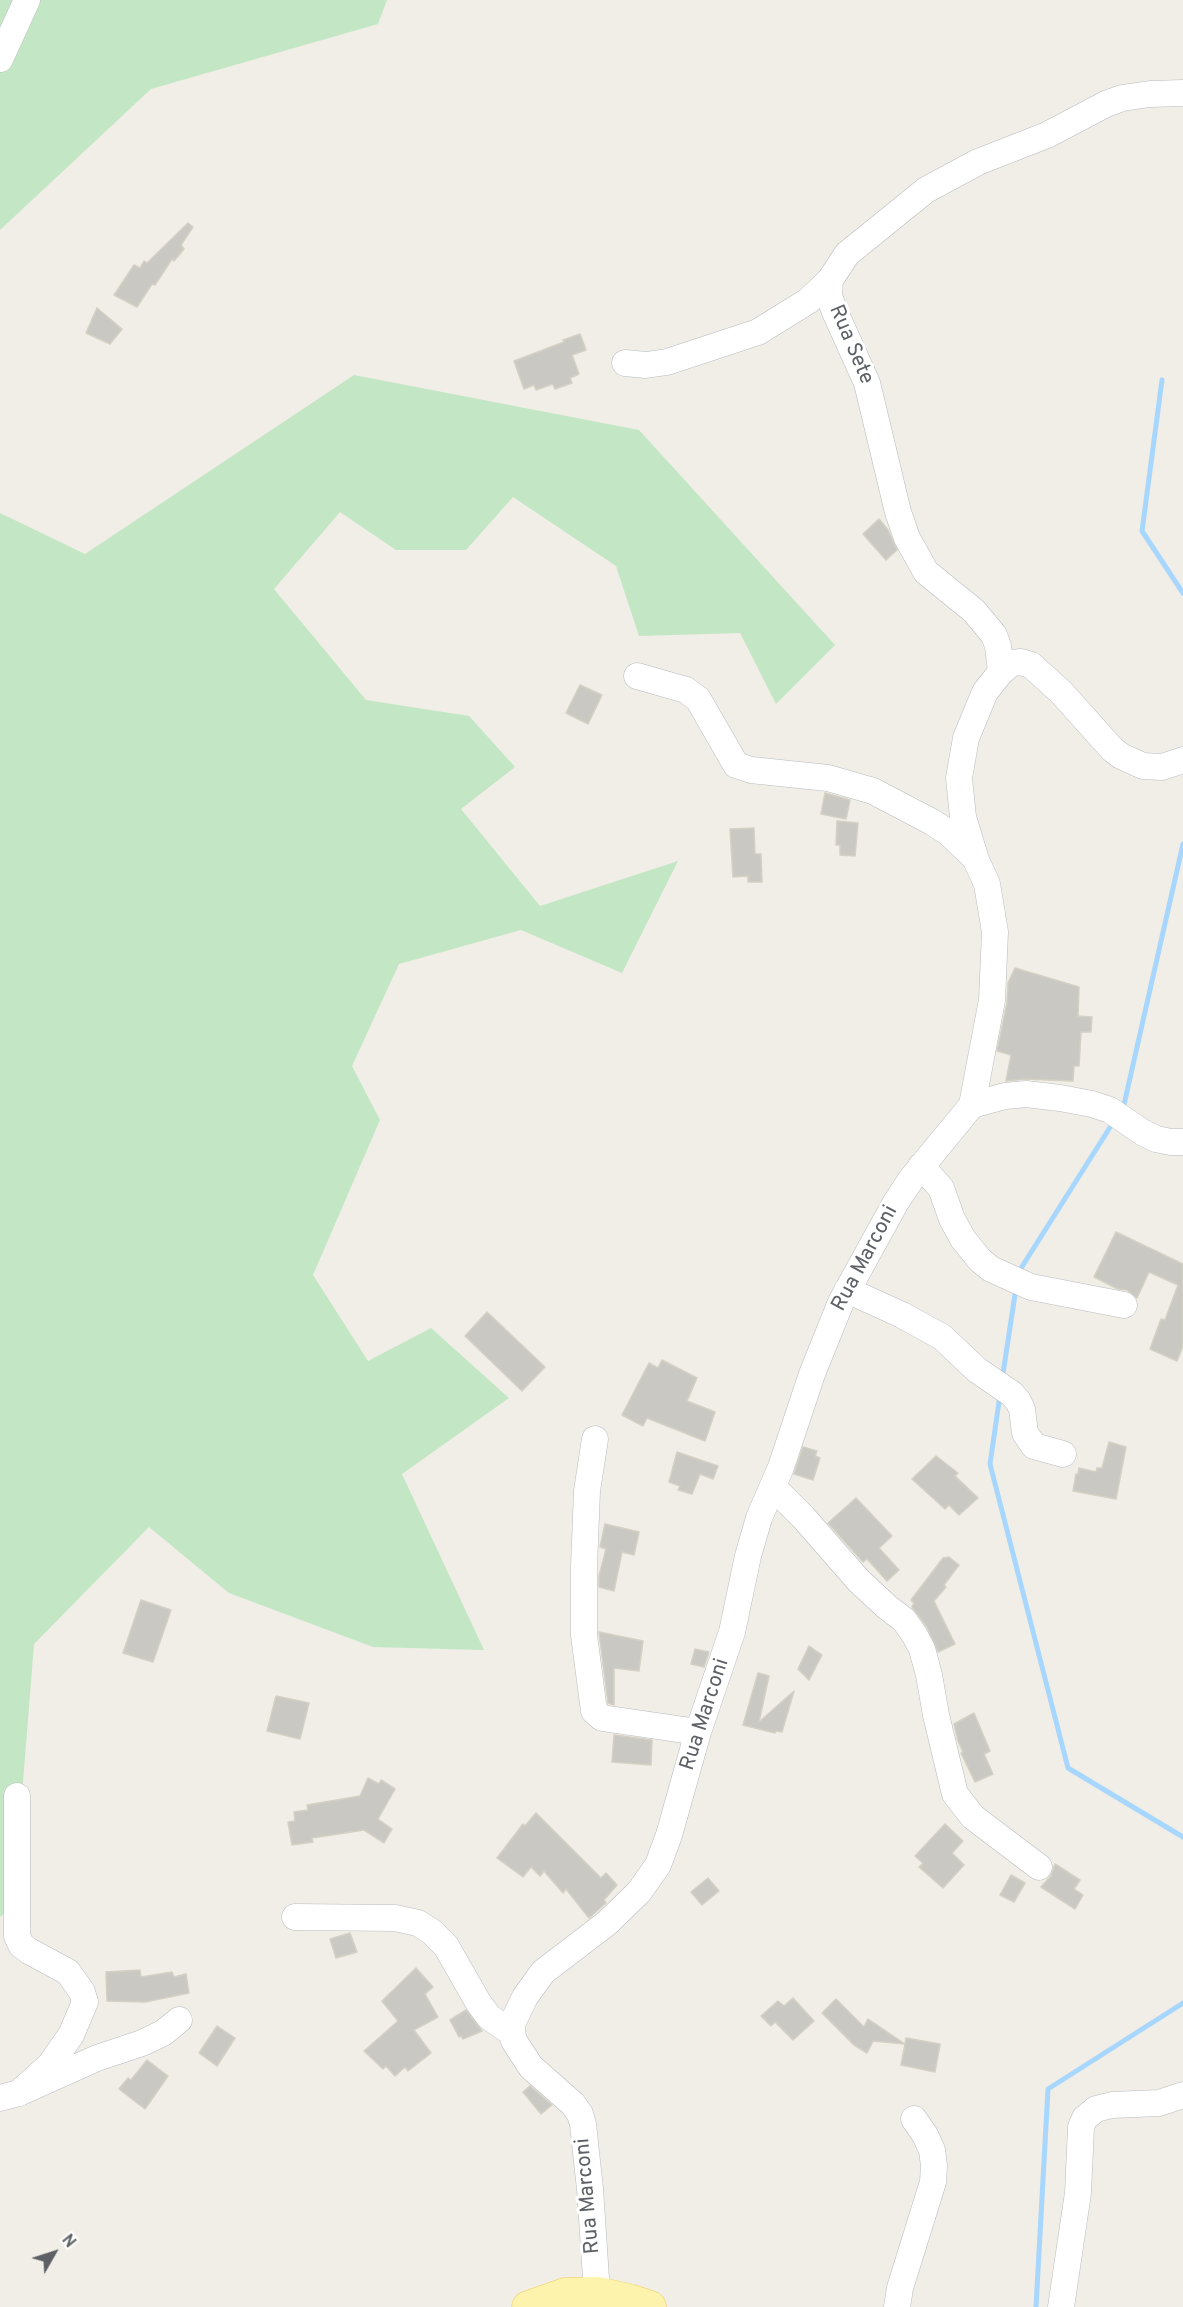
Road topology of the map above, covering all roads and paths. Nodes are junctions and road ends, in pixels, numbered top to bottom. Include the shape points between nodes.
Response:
1 (27, 0) edge
2 (0, 59) edge
3 (1183, 93) edge
4 (830, 280) junction
5 (625, 363) dead end
6 (1001, 672) junction
7 (637, 676) dead end
8 (1183, 760) edge
9 (976, 860) junction
10 (972, 1104) junction
11 (1183, 1142) edge
12 (921, 1166) junction
13 (847, 1290) junction
14 (1124, 1305) dead end
15 (595, 1439) dead end
16 (1063, 1454) dead end
17 (773, 1487) junction
18 (698, 1732) junction
19 (17, 1796) dead end
20 (1039, 1867) dead end
21 (295, 1917) dead end
22 (179, 2020) dead end
23 (512, 2033) junction
24 (10, 2095) edge
25 (1183, 2096) edge
26 (914, 2119) dead end
27 (597, 2293) junction
28 (528, 2307) edge
29 (650, 2307) edge
30 (897, 2307) edge
31 (1061, 2307) edge

1 - 2 street
3 - 4 street, Rua Sete via 1122,98 947,178 926,190 847,254
4 - 5 street via 808,301 758,332 668,362
4 - 6 street, Rua Sete via 829,296 867,383 907,538 926,572 974,611 994,635
6 - 8 street via 1012,663 1031,664 1121,756 1143,766 1162,767
6 - 9 street, Rua Marconi via 985,692 966,738 959,778 963,818
7 - 9 street via 686,690 698,699 736,765 828,778 873,791 933,822
9 - 10 street, Rua Marconi via 991,903 995,957 992,1000
10 - 11 street via 1026,1094 1060,1098 1110,1110 1142,1132
10 - 12 street, Rua Marconi
12 - 13 street, Rua Marconi via 896,1202
12 - 14 street via 941,1188 963,1239 991,1269 1031,1287
13 - 16 street via 942,1337 1018,1401 1025,1433 1034,1446
13 - 17 street, Rua Marconi via 812,1374
15 - 18 street via 587,1491 584,1566 584,1635 594,1711 602,1718
17 - 18 street, Rua Marconi via 759,1518 732,1632
17 - 20 street via 859,1581 904,1620 914,1634 922,1649 955,1794 973,1817
18 - 23 street, Rua Marconi via 658,1865 639,1892 608,1923 543,1972 517,2010
19 - 24 street via 17,1936 21,1945 68,1972 85,2002 66,2043 50,2065
21 - 23 street via 395,1918 418,1923 446,1946 489,2016
22 - 24 street via 153,2038
23 - 27 street, Rua Marconi via 531,2067 580,2114
25 - 31 street via 1159,2103 1112,2105 1096,2109 1085,2118
26 - 30 street via 932,2150 934,2174
27 - 28 main road via 566,2294
27 - 29 main road

